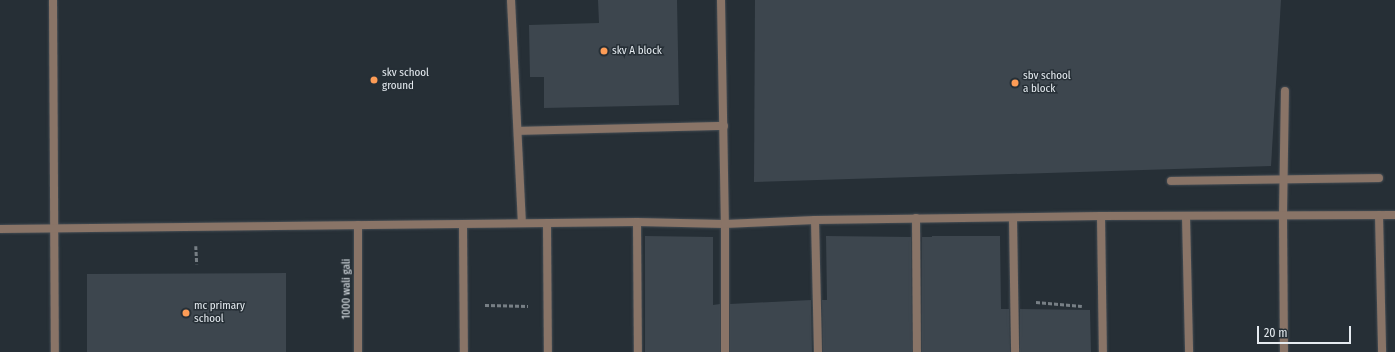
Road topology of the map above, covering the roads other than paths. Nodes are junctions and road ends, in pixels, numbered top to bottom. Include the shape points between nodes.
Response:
1 (53, 0) edge
2 (511, 0) edge
3 (721, 0) edge
4 (1285, 91) dead end
5 (724, 126) junction
6 (518, 131) junction
7 (1380, 178) dead end
8 (1283, 180) junction
9 (1171, 181) dead end
10 (1283, 215) junction
11 (1395, 215) edge
12 (1102, 216) junction
13 (1186, 216) junction
14 (1379, 216) junction
15 (916, 218) junction
16 (1013, 218) junction
17 (815, 220) junction
18 (637, 222) junction
19 (522, 223) junction
20 (547, 223) junction
21 (463, 224) junction
22 (725, 224) junction
23 (358, 225) junction
24 (54, 229) junction
25 (0, 230) edge
26 (54, 352) edge
27 (358, 352) edge
28 (464, 352) edge
29 (548, 352) edge
30 (638, 352) edge
31 (725, 352) edge
32 (818, 352) edge
33 (916, 352) edge
34 (1015, 352) edge
35 (1104, 352) edge
36 (1189, 352) edge
37 (1284, 352) edge
38 (1382, 352) edge

1 - 24 street
2 - 6 street
3 - 5 street
4 - 8 street
5 - 6 street
5 - 22 street
6 - 19 street
7 - 8 street
8 - 9 street
8 - 10 street
10 - 13 street
10 - 14 street
10 - 37 street
11 - 14 street
12 - 13 street
12 - 16 street
12 - 35 street
13 - 36 street
14 - 38 street
15 - 16 street
15 - 17 street
15 - 33 street
16 - 34 street
17 - 22 street
17 - 32 street
18 - 20 street
18 - 22 street
18 - 30 street
19 - 20 street
19 - 21 street
20 - 29 street
21 - 23 street
21 - 28 street
22 - 31 street
23 - 24 street
23 - 27 street, 1000 wali gali
24 - 25 street
24 - 26 street

